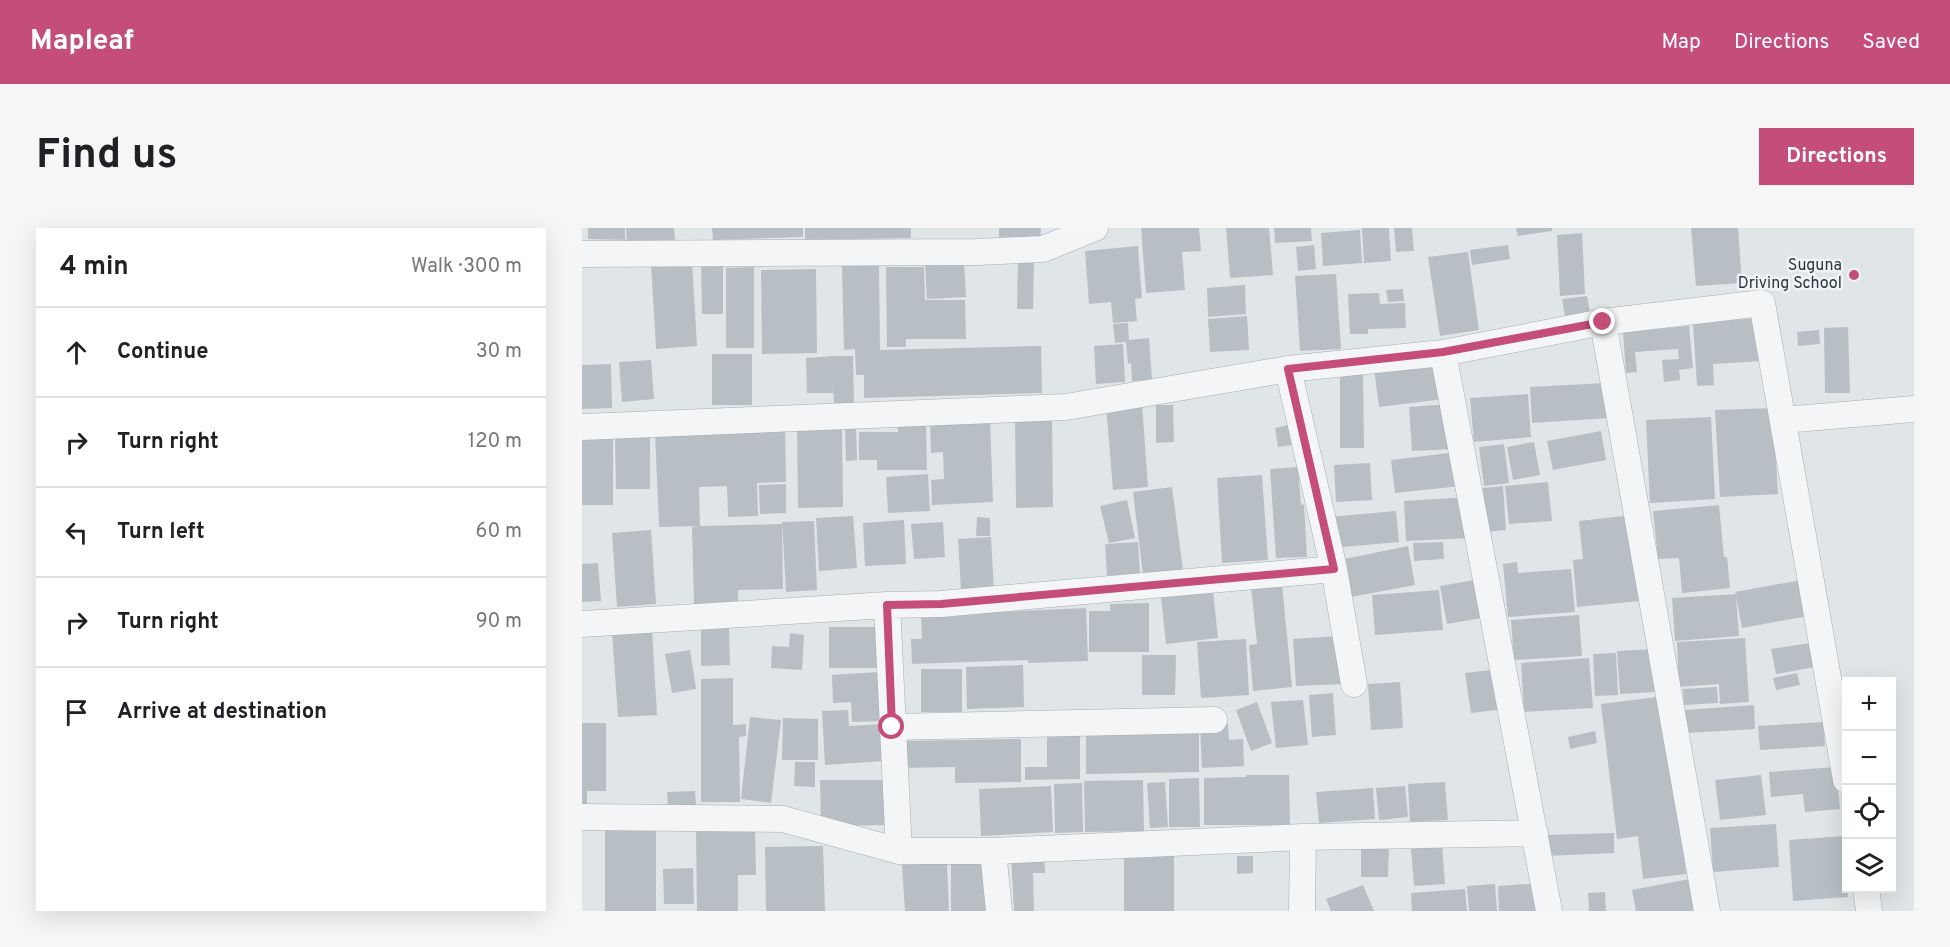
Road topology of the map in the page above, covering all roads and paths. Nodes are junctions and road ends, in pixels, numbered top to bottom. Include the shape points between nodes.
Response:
1 (1095, 228) edge
2 (582, 254) edge
3 (1603, 322) junction
4 (1443, 352) junction
5 (1288, 369) junction
6 (1914, 409) edge
7 (1783, 420) junction
8 (582, 427) edge
9 (1334, 569) junction
10 (887, 605) junction
11 (582, 624) edge
12 (1354, 684) dead end
13 (1215, 720) dead end
14 (892, 727) junction
15 (1842, 757) edge
16 (582, 817) edge
17 (1535, 833) junction
18 (1303, 837) junction
19 (900, 851) junction
20 (993, 851) junction
21 (1867, 893) edge
22 (999, 911) edge
23 (1302, 911) edge
24 (1549, 911) edge
25 (1707, 911) edge
26 (1869, 911) edge

1 - 2 street via 1032,250
3 - 4 street
3 - 7 street via 1762,303
3 - 25 street
4 - 5 street
4 - 17 street
5 - 8 street via 1066,406
5 - 9 street
6 - 7 street
7 - 15 street
9 - 10 street via 953,603
9 - 12 street
10 - 11 street
10 - 14 street
13 - 14 street
14 - 19 street
16 - 19 street via 783,819
17 - 18 street
17 - 24 street
18 - 20 street
18 - 23 street
19 - 20 street
20 - 22 street
21 - 26 street

